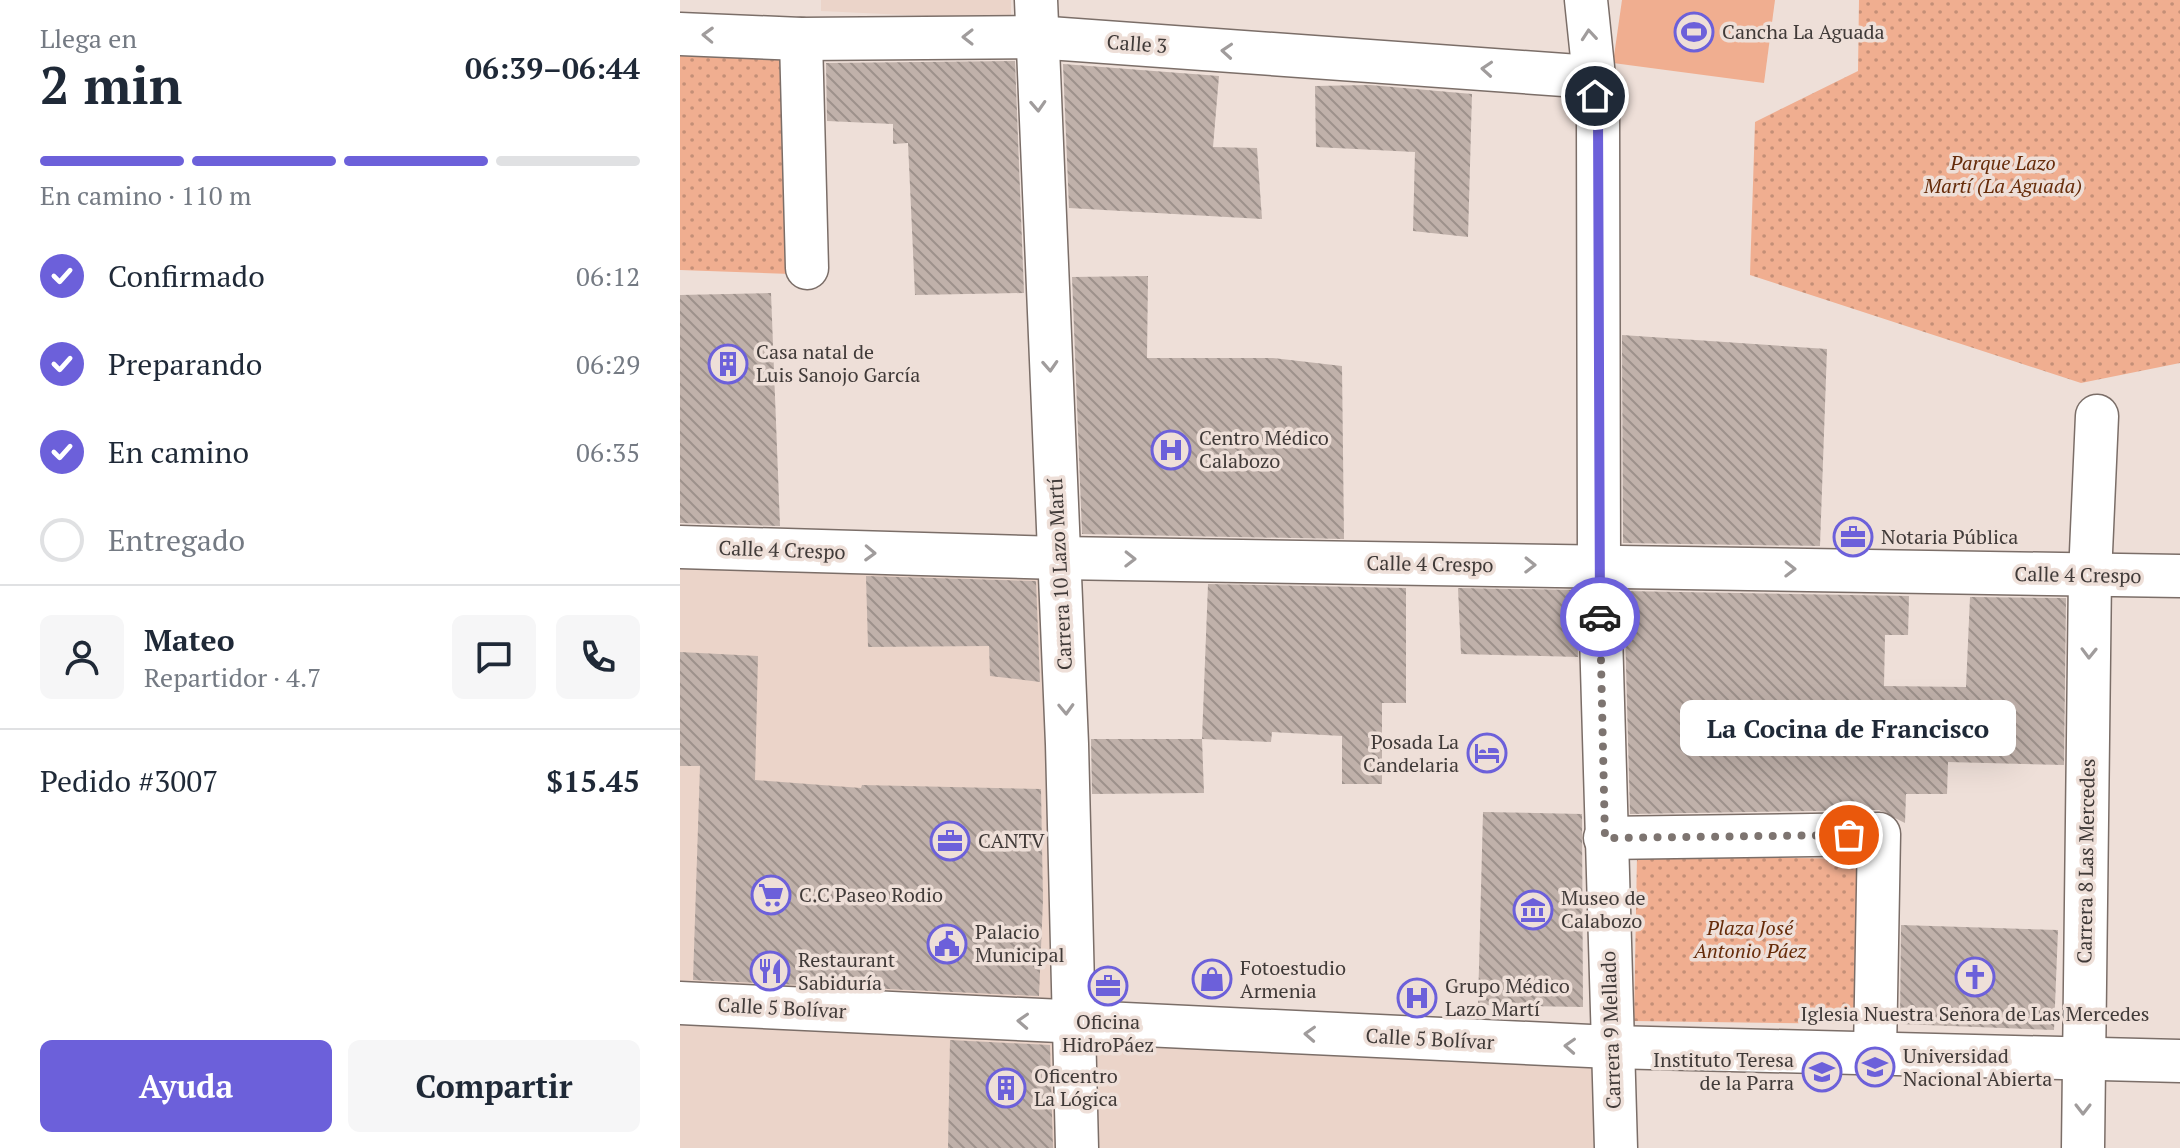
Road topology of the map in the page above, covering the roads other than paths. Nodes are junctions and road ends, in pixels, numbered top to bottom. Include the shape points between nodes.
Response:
1 (1586, 0) edge
2 (1035, 18) edge
3 (680, 34) edge
4 (801, 39) junction
5 (1592, 77) junction
6 (807, 268) dead end
7 (2097, 416) dead end
8 (680, 547) edge
9 (1059, 558) junction
10 (1599, 566) junction
11 (2090, 575) junction
12 (2180, 576) edge
13 (1605, 838) junction
14 (680, 1003) edge
15 (1075, 1023) junction
16 (1611, 1047) junction
17 (1875, 1052) junction
18 (2083, 1057) junction
19 (2180, 1061) edge
20 (1077, 1148) edge
21 (1616, 1148) edge
22 (2083, 1148) edge

5 -> 1 street, Carrera 9 Mellado
2 -> 4 street, Calle 3
5 -> 2 street, Calle 3
2 -> 9 street, Carrera 10 Lazo Martí
4 -> 3 street, Calle 3
4 - 6 street
5 - 10 street, Carrera 9 Mellado via 1598,115
7 - 11 street, Carrera 8 Las Mercedes
8 -> 9 street, Calle 4 Crespo
9 -> 10 street, Calle 4 Crespo
9 -> 15 street, Carrera 10 Lazo Martí
10 -> 11 street, Calle 4 Crespo
10 - 13 street, Carrera 9 Mellado
11 - 12 street, Calle 4 Crespo
11 -> 18 street, Carrera 8 Las Mercedes
13 - 16 street, Carrera 9 Mellado
13 - 17 street via 1879,834
15 -> 14 street, Calle 5 Bolívar
16 -> 15 street, Calle 5 Bolívar
15 - 20 street, Carrera 10 Lazo Martí
16 - 17 street, Calle 5 Bolívar
16 - 21 street, Carrera 9 Mellado
17 - 18 street, Calle 5 Bolívar
18 - 19 street, Calle 5 Bolívar
18 -> 22 street, Carrera 8 Las Mercedes

